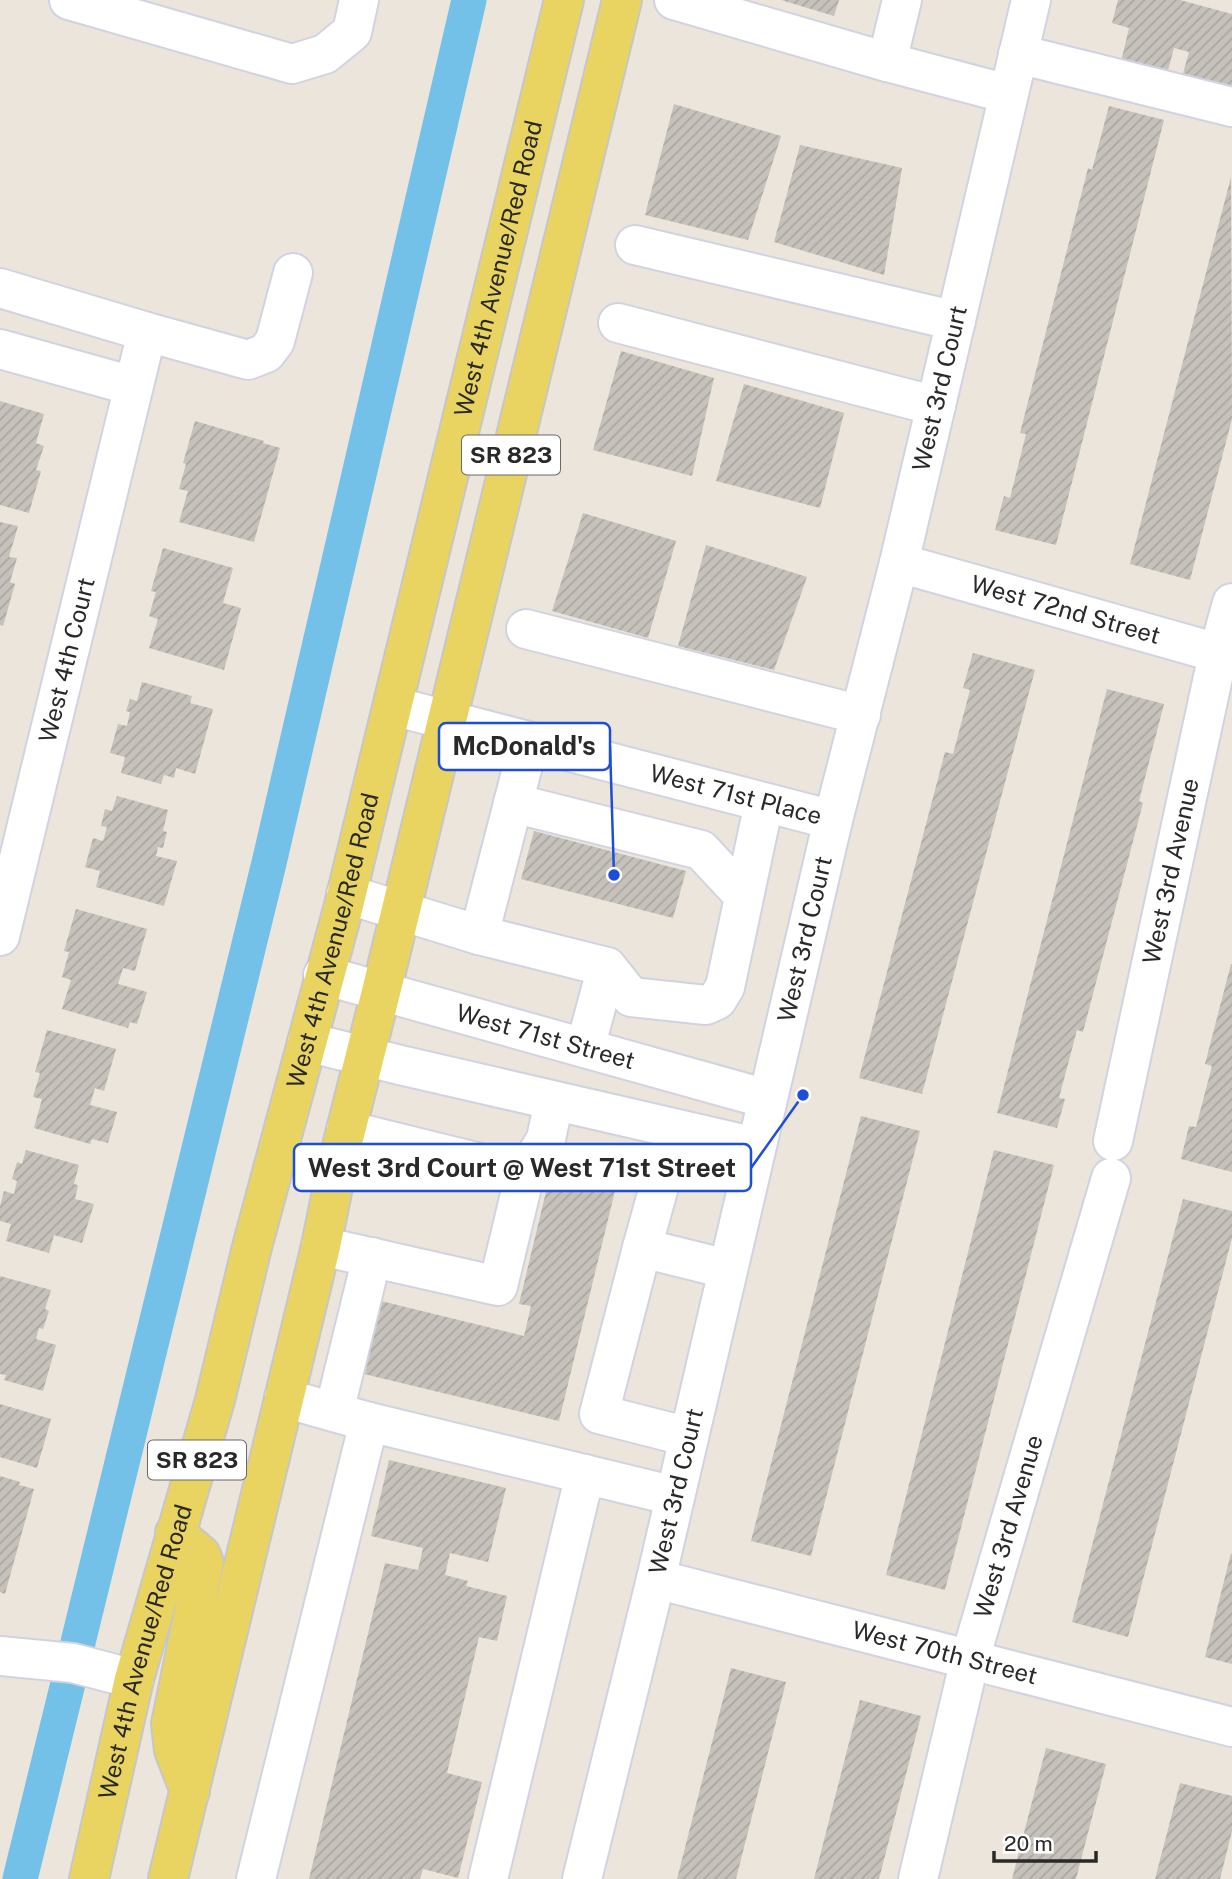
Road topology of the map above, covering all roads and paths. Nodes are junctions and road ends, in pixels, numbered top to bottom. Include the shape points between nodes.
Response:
1 (69, 0) edge
2 (359, 0) edge
3 (564, 0) edge
4 (622, 0) edge
5 (674, 0) edge
6 (902, 0) edge
7 (1031, 0) edge
8 (112, 6) edge
9 (1018, 54) junction
10 (887, 62) junction
11 (1008, 94) junction
12 (1232, 107) edge
13 (635, 245) dead end
14 (293, 272) dead end
15 (0, 288) edge
16 (956, 321) junction
17 (618, 323) dead end
18 (147, 332) junction
19 (0, 349) edge
20 (133, 386) junction
21 (936, 406) junction
22 (900, 562) junction
23 (1232, 603) edge
24 (526, 629) dead end
25 (1225, 655) edge
26 (393, 706) junction
27 (860, 715) junction
28 (446, 720) junction
29 (529, 742) junction
30 (513, 803) junction
31 (764, 803) junction
32 (833, 820) junction
33 (346, 894) junction
34 (743, 895) junction
35 (401, 911) junction
36 (479, 935) junction
37 (0, 936) edge
38 (607, 967) junction
39 (323, 975) junction
40 (382, 992) junction
41 (307, 1042) junction
42 (585, 1048) junction
43 (365, 1057) junction
44 (767, 1099) junction
45 (554, 1101) junction
46 (346, 1130) junction
47 (756, 1147) junction
48 (525, 1174) junction
49 (660, 1183) dead end
50 (321, 1246) junction
51 (642, 1248) junction
52 (372, 1257) junction
53 (727, 1269) junction
54 (284, 1398) junction
55 (352, 1417) junction
56 (689, 1437) junction
57 (585, 1474) junction
58 (675, 1496) junction
59 (175, 1533) junction
60 (656, 1579) junction
61 (0, 1656) edge
62 (970, 1660) junction
63 (134, 1678) junction
64 (1232, 1727) edge
65 (190, 1791) junction
66 (89, 1879) edge
67 (168, 1879) edge
68 (256, 1879) edge
69 (488, 1879) edge
70 (582, 1879) edge
71 (918, 1879) edge

1 - 8 street
2 - 8 street via 352,32 325,54 292,64
3 - 26 main road, West 4th Avenue/Red Road / SR 823
4 - 28 main road, SR 823
5 - 10 street
6 - 10 street
7 - 9 street, West 3rd Court
9 - 11 street, West 3rd Court
9 - 12 street
10 - 11 street
11 - 16 street, West 3rd Court
13 - 16 street
14 - 18 street via 275,341 266,353 248,360
15 - 18 street
16 - 21 street, West 3rd Court
17 - 21 street
18 - 20 street, West 4th Court
19 - 20 street
20 - 37 street, West 4th Court
21 - 22 street, West 3rd Court
22 - 25 street, West 72nd Street
22 - 27 street, West 3rd Court
23 - 25 street, West 3rd Avenue
24 - 27 street
25 - 62 street, West 3rd Avenue via 1112,1159
26 - 28 street, West 71st Place
26 - 33 main road, West 4th Avenue/Red Road / SR 823
27 - 32 street, West 3rd Court
28 - 29 street, West 71st Place
28 - 35 main road, SR 823
29 - 30 street
29 - 31 street, West 71st Place
30 - 34 street via 701,850
30 - 36 street
31 - 32 street, West 71st Place
31 - 34 street
32 - 44 street, West 3rd Court
33 - 35 street
33 - 39 main road, West 4th Avenue/Red Road / SR 823
34 - 38 street via 725,987 717,1000 706,1005 631,997
35 - 36 street
35 - 40 main road, SR 823
36 - 38 street
38 - 42 street
39 - 40 street, West 71st Street
39 - 41 main road, West 4th Avenue/Red Road / SR 823
40 - 42 street, West 71st Street
40 - 43 main road, SR 823
41 - 43 street
41 - 59 main road, West 4th Avenue/Red Road / SR 823 via 215,1400
42 - 44 street, West 71st Street
43 - 45 street
43 - 46 main road, SR 823
44 - 47 street, West 3rd Court
45 - 47 street
45 - 48 street via 545,1139
46 - 48 street
46 - 50 main road, SR 823
47 - 53 street, West 3rd Court
48 - 52 street via 498,1286
49 - 51 street
50 - 52 street
50 - 54 main road, SR 823
51 - 53 street
51 - 56 street via 599,1414
52 - 55 street
53 - 56 street, West 3rd Court
54 - 55 street
54 - 65 main road, SR 823
55 - 57 street
55 - 68 street
56 - 58 street, West 3rd Court
57 - 58 street
57 - 69 street
58 - 60 street, West 3rd Court
59 - 63 main road, West 4th Avenue/Red Road / SR 823
59 - 65 main road via 204,1563 171,1724 174,1750
60 - 62 street, West 70th Street
60 - 70 street, West 3rd Court
61 - 63 street via 72,1662
62 - 64 street, West 70th Street
62 - 71 street, West 3rd Avenue
63 - 66 main road, West 4th Avenue/Red Road / SR 823
65 - 67 main road, SR 823

